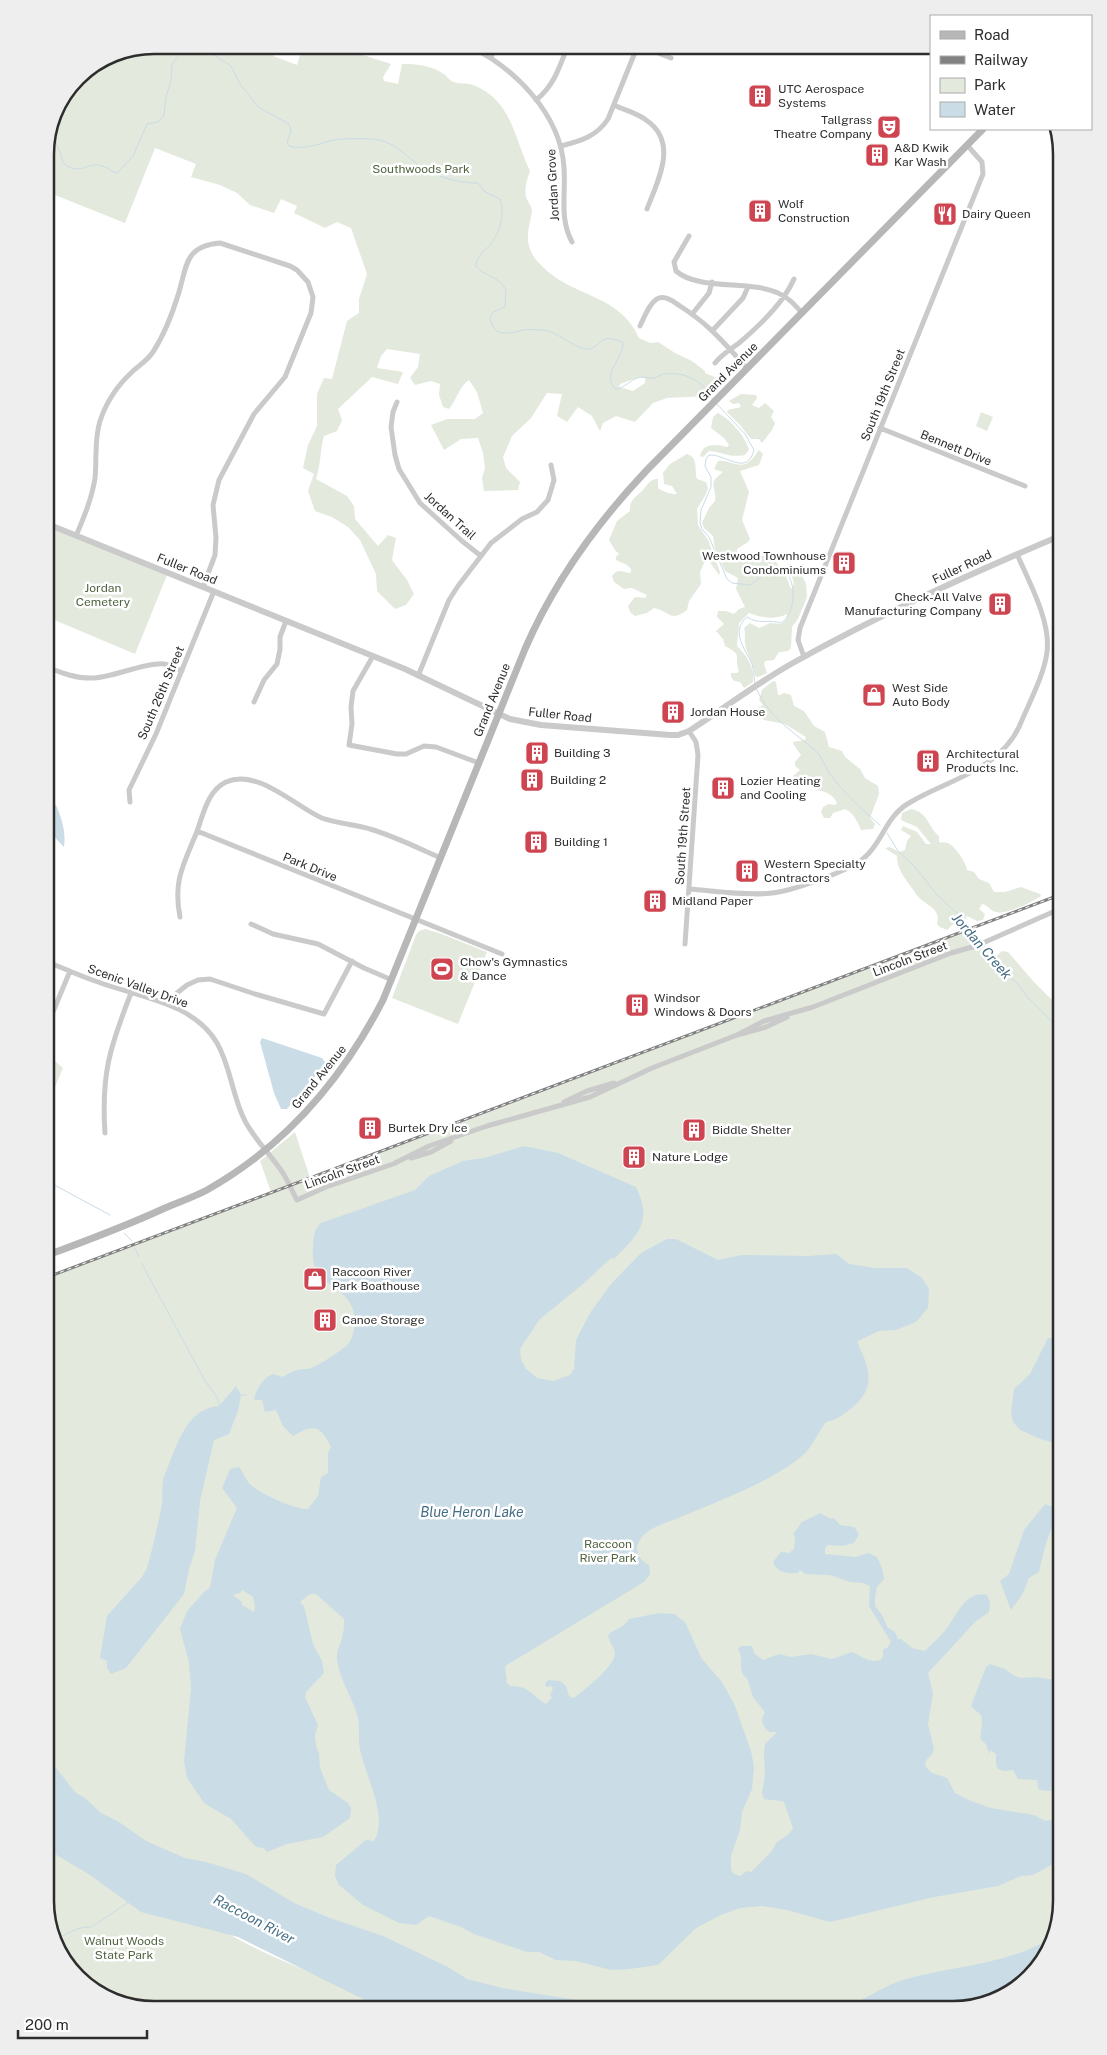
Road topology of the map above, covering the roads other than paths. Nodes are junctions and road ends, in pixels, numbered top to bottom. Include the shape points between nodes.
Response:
1 (485, 54) edge
2 (493, 54) edge
3 (564, 54) edge
4 (634, 54) edge
5 (661, 54) edge
6 (491, 57) junction
7 (671, 58) dead end
8 (536, 100) junction
9 (614, 105) junction
10 (982, 130) edge
11 (967, 145) junction
12 (561, 146) junction
13 (647, 209) dead end
14 (689, 236) dead end
15 (572, 242) dead end
16 (794, 279) dead end
17 (712, 282) junction
18 (748, 287) junction
19 (785, 296) junction
20 (802, 312) junction
21 (693, 313) junction
22 (640, 326) dead end
23 (713, 330) junction
24 (731, 349) junction
25 (715, 363) dead end
26 (747, 368) junction
27 (397, 402) dead end
28 (880, 428) junction
29 (551, 465) dead end
30 (1025, 486) dead end
31 (54, 527) edge
32 (76, 536) junction
33 (1053, 539) edge
34 (1017, 554) junction
35 (481, 556) junction
36 (203, 587) junction
37 (214, 591) junction
38 (286, 621) junction
39 (373, 656) junction
40 (804, 657) junction
41 (54, 669) edge
42 (182, 671) junction
43 (418, 676) junction
44 (254, 702) dead end
45 (499, 714) junction
46 (689, 731) junction
47 (479, 763) junction
48 (130, 802) dead end
49 (197, 831) junction
50 (441, 858) junction
51 (689, 889) junction
52 (1053, 912) edge
53 (180, 917) dead end
54 (416, 920) junction
55 (251, 924) dead end
56 (685, 944) dead end
57 (502, 954) dead end
58 (352, 961) junction
59 (54, 965) edge
60 (70, 971) junction
61 (392, 980) junction
62 (131, 993) junction
63 (169, 1006) junction
64 (54, 1010) edge
65 (105, 1133) dead end
66 (265, 1150) junction
67 (54, 1253) edge

1 - 6 street, Jordan Grove
2 - 6 street
3 - 8 street via 553,83
4 - 9 street
5 - 7 street
6 - 8 street, Jordan Grove
8 - 12 street, Jordan Grove via 550,120
9 - 12 street via 597,132 589,138
9 - 13 street via 647,120 662,141 663,166
10 - 11 main road, Grand Avenue
11 - 20 main road, Grand Avenue
11 - 28 street, South 19th Street via 982,162 983,174
12 - 15 street, Jordan Grove via 563,216
14 - 17 street via 674,262 675,268 689,279
16 - 19 street
17 - 18 street
17 - 21 street via 709,293
18 - 19 street
18 - 23 street via 743,298
19 - 20 street
19 - 24 street
20 - 26 main road, Grand Avenue
21 - 22 street via 666,298 659,298 653,302
21 - 23 street
23 - 24 street
24 - 25 street
24 - 26 street
26 - 45 main road, Grand Avenue via 623,495 573,560 537,623
27 - 35 street, Jordan Trail via 391,427 399,469 420,503
28 - 30 street, Bennett Drive
28 - 40 street, South 19th Street via 798,635
29 - 35 street via 553,488 546,503 504,532
31 - 32 street, Fuller Road
32 - 36 street, Fuller Road
32 - 36 street via 93,489 95,442 104,409 123,381 157,345 191,256 199,248 220,243 297,270 308,282 312,313 285,377 254,414 219,480 214,505 215,555
33 - 34 street, Fuller Road
34 - 40 street, Fuller Road
34 - 51 street via 1041,612 1047,632 1047,652 1017,732 1000,754 899,810 886,824 870,852 843,870 773,893
35 - 43 street via 452,595
36 - 37 street, Fuller Road
37 - 38 street, Fuller Road
37 - 42 street, South 26th Street
38 - 39 street, Fuller Road
38 - 44 street via 280,637 277,664 264,680
39 - 43 street, Fuller Road
39 - 47 street via 353,691 349,745 397,754 406,754 424,746 436,747
40 - 46 street, Fuller Road
41 - 42 street via 89,678 159,664
42 - 48 street, South 26th Street via 129,790
43 - 45 street, Fuller Road
45 - 46 street, Fuller Road via 519,722 541,725 670,735
45 - 47 main road, Grand Avenue
46 - 51 street, South 19th Street via 696,742 698,755
47 - 50 main road, Grand Avenue
49 - 50 street via 211,795 219,786 235,780 252,781 283,793 321,817 339,824 370,829
49 - 53 street via 178,879
49 - 54 street, Park Drive
50 - 54 main road, Grand Avenue
51 - 56 street, South 19th Street
52 - 66 street, Lincoln Street via 976,946 764,1021 590,1097 429,1146 395,1163 297,1200 283,1173
54 - 57 street, Park Drive
54 - 61 main road, Grand Avenue
55 - 58 street via 273,934 318,944
58 - 61 street
58 - 63 street via 324,1014 210,979 187,984
59 - 60 street, Scenic Valley Drive
60 - 62 street, Scenic Valley Drive
60 - 64 street
61 - 66 main road, Grand Avenue via 370,1025 338,1075 293,1126
62 - 63 street, Scenic Valley Drive
62 - 65 street via 111,1047 105,1076
63 - 66 street, Scenic Valley Drive via 195,1019 216,1041 226,1062 238,1106
66 - 67 main road, Grand Avenue via 207,1190

